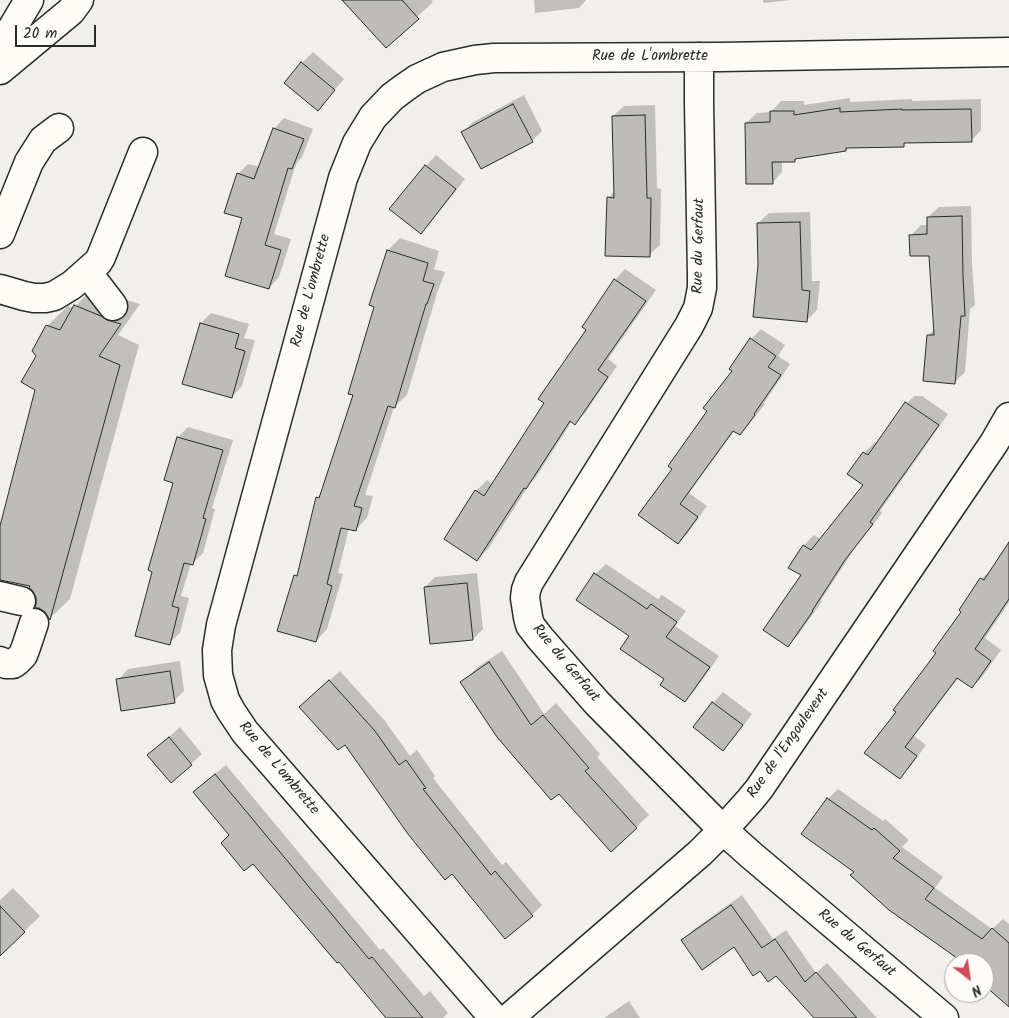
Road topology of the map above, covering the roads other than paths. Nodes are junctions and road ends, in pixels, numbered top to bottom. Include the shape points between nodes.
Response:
1 (29, 0) edge
2 (79, 0) edge
3 (0, 49) edge
4 (1009, 52) edge
5 (699, 57) junction
6 (0, 70) edge
7 (59, 128) dead end
8 (143, 152) dead end
9 (0, 234) edge
10 (87, 272) junction
11 (0, 289) edge
12 (113, 306) dead end
13 (1009, 417) edge
14 (18, 607) edge
15 (0, 661) edge
16 (724, 830) junction
17 (494, 1018) edge
18 (509, 1018) edge
19 (944, 1018) edge

1 - 3 street
2 - 6 street via 71,11
4 - 5 street, Rue de L'ombrette
5 - 16 street, Rue du Gerfaut via 702,288 698,308 536,571 525,598 530,624 548,648 597,703
5 - 17 street, Rue de L'ombrette via 494,58 456,63 410,83 373,118 357,143 343,178 221,625 218,675 225,700 237,721
7 - 9 street via 36,149
8 - 10 street via 101,258
10 - 11 street via 64,291 45,298
10 - 12 street
13 - 16 street, Rue de l'Engoulevent via 759,789
14 - 15 street via 26,647 13,664
16 - 18 street, Rue de l'Engoulevent
16 - 19 street, Rue du Gerfaut

